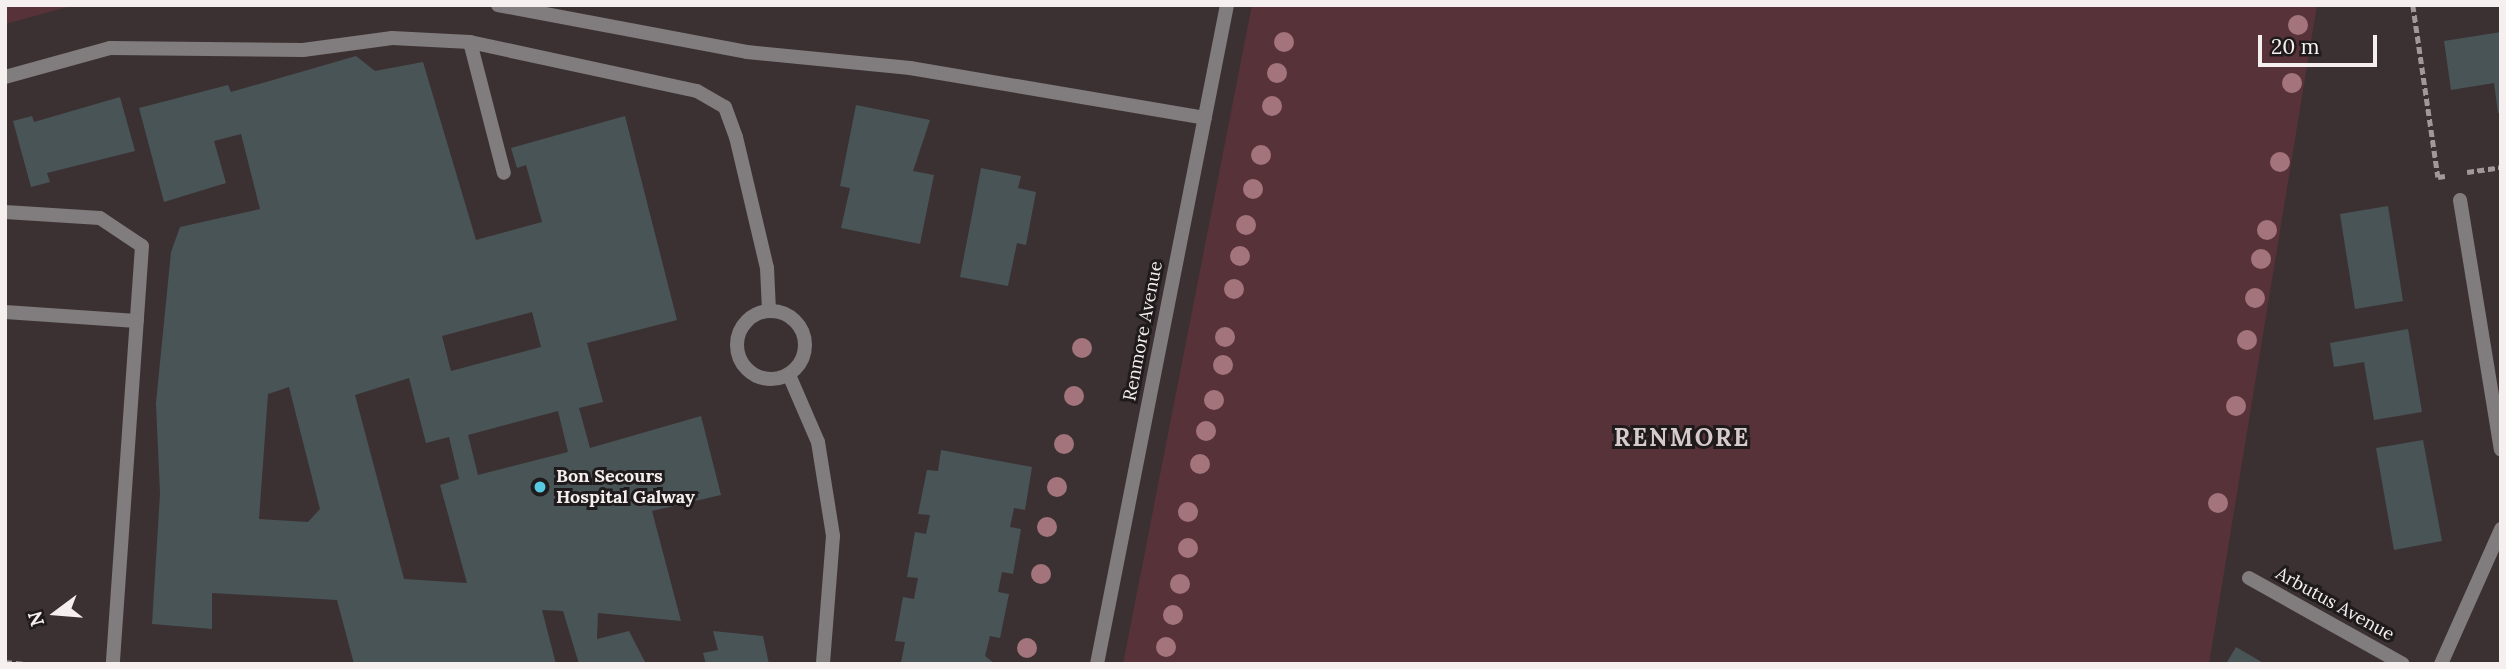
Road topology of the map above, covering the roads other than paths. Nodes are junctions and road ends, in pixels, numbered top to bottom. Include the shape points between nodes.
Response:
1 (498, 5) edge
2 (1227, 5) edge
3 (470, 42) junction
4 (5, 77) edge
5 (1205, 118) junction
6 (504, 173) dead end
7 (2460, 200) dead end
8 (5, 212) edge
9 (769, 310) junction
10 (5, 312) edge
11 (137, 321) junction
12 (789, 375) junction
13 (2501, 450) edge
14 (2501, 529) edge
15 (2249, 578) dead end
16 (113, 664) edge
17 (823, 664) edge
18 (1097, 664) edge
19 (2403, 664) edge
20 (2441, 664) edge

1 - 5 street via 747,52 910,68
2 - 5 street, Renmore Avenue
3 - 4 street via 392,38 303,50 110,48
3 - 6 street
3 - 9 street via 697,91 724,107 767,268
5 - 18 street, Renmore Avenue
7 - 13 street
8 - 11 street via 100,218 132,234 142,246
9 - 12 street via 802,330 803,358
9 - 12 street via 748,319 736,350 743,367 757,378
10 - 11 street
11 - 16 street
12 - 17 street via 818,442 833,536
14 - 20 street
15 - 19 street, Arbutus Avenue

